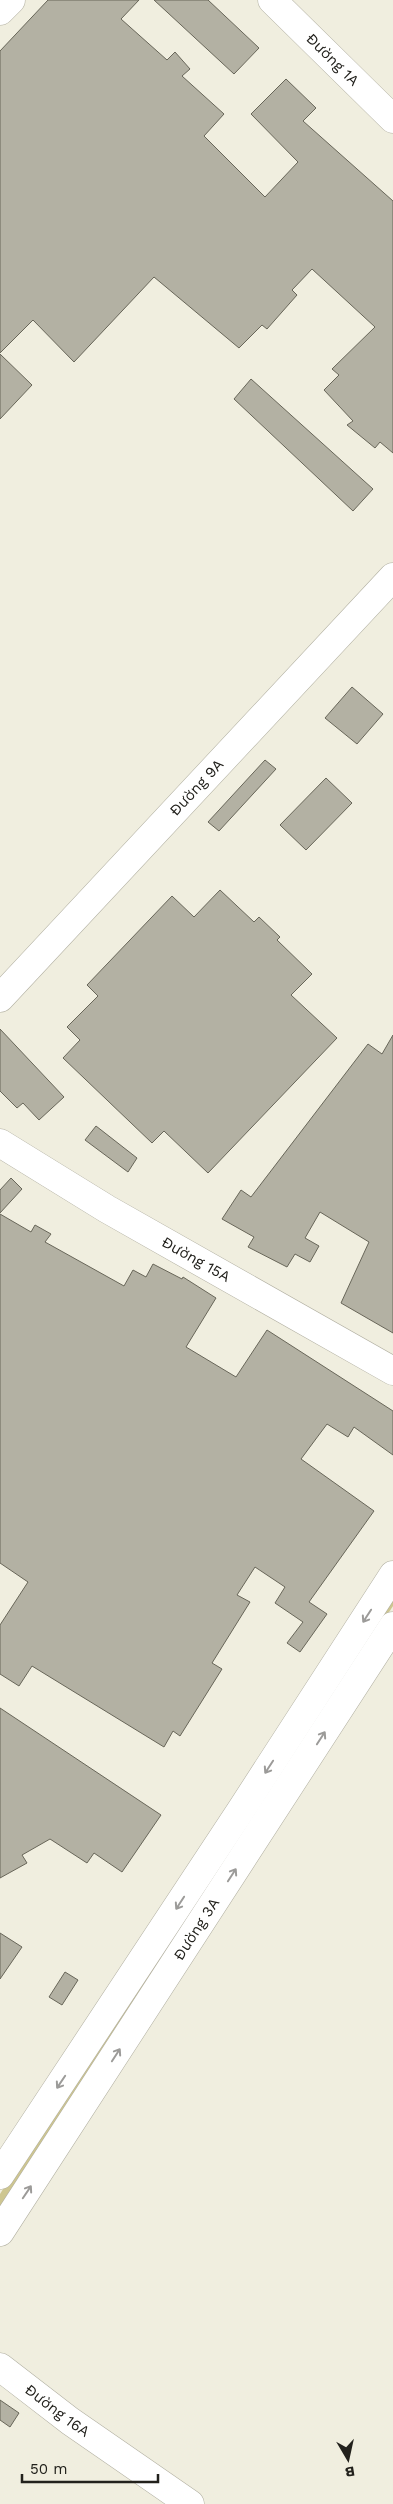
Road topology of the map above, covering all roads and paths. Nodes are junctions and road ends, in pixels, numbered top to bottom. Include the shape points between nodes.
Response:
1 (10, 0) edge
2 (272, 0) edge
3 (0, 11) edge
4 (393, 120) edge
5 (393, 577) edge
6 (0, 998) edge
7 (0, 1143) edge
8 (393, 1371) edge
9 (393, 1575) edge
10 (393, 1626) edge
11 (0, 2175) edge
12 (0, 2232) edge
13 (0, 2367) edge
14 (190, 2504) edge

1 - 3 street
2 - 4 street, Đường 1A
5 - 6 street, Đường 9A
7 - 8 street, Đường 15A via 107,1209
9 -> 11 street, Đường 3A
12 -> 10 street, Đường 3A
13 - 14 street, Đường 16A via 70,2421

